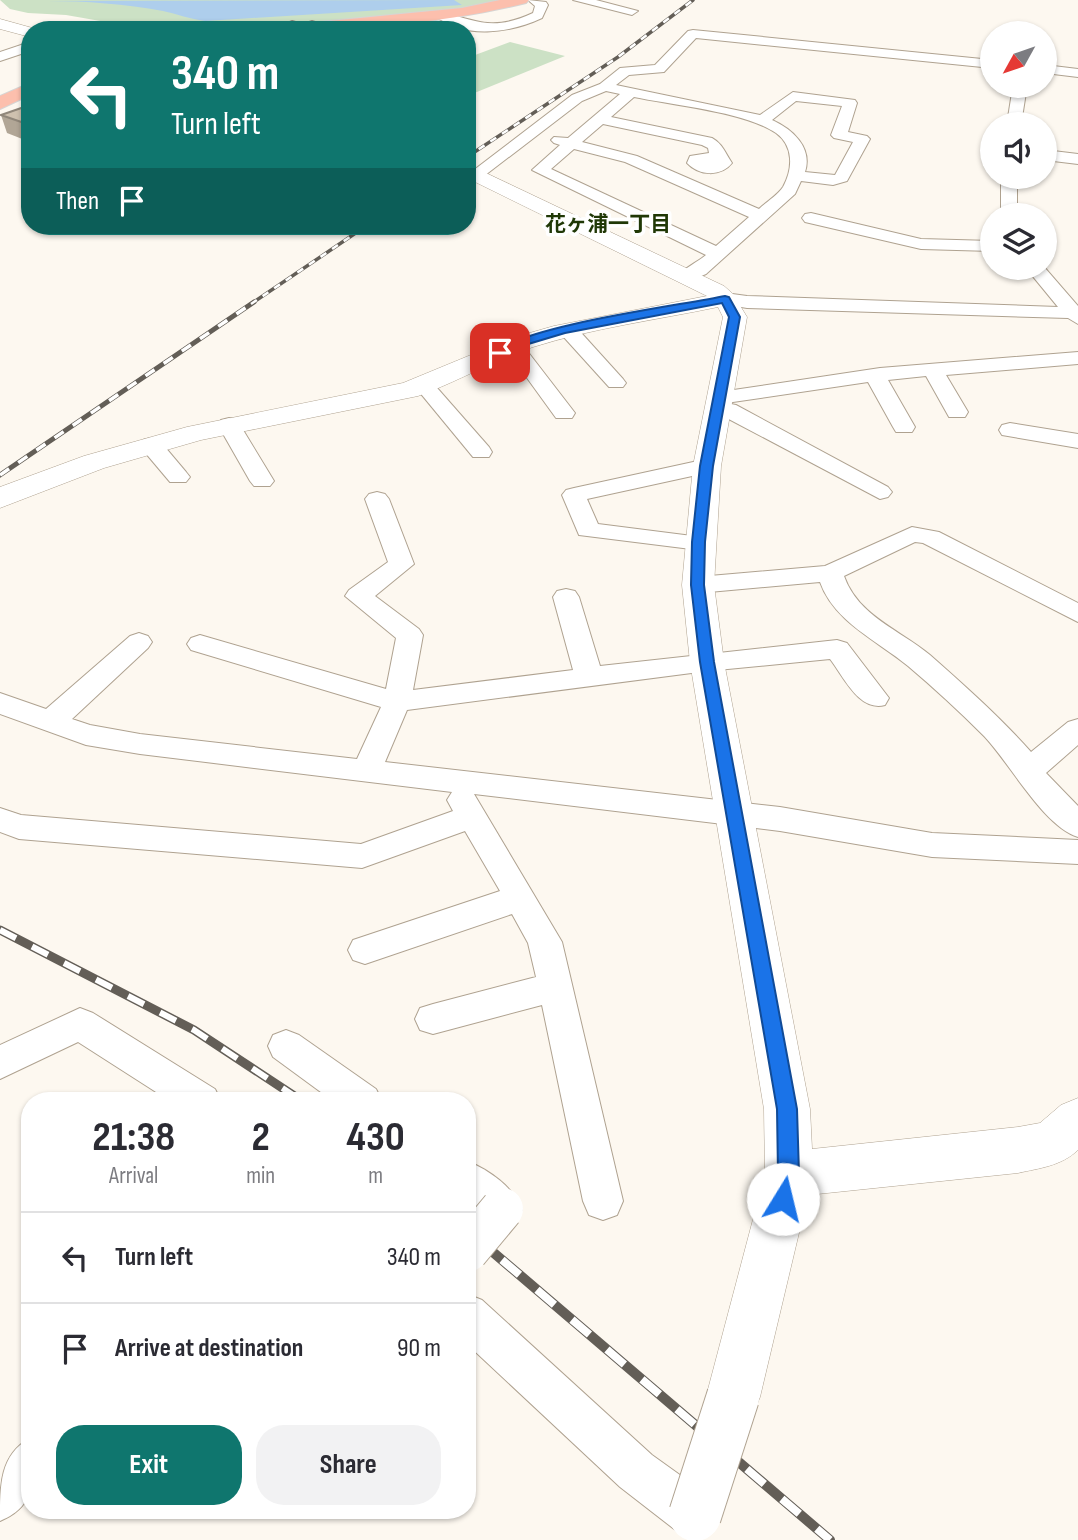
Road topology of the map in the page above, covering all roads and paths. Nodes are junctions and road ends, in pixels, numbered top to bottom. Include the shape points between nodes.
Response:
1 (521, 0) edge
2 (537, 0) edge
3 (579, 0) edge
4 (632, 11) dead end
5 (440, 15) junction
6 (380, 21) edge
7 (457, 21) edge
8 (0, 24) edge
9 (476, 28) edge
10 (21, 30) edge
11 (21, 49) edge
12 (0, 57) edge
13 (980, 63) edge
14 (1057, 70) edge
15 (1078, 73) edge
16 (605, 87) junction
17 (21, 92) edge
18 (630, 93) junction
19 (0, 103) edge
20 (600, 119) junction
21 (763, 120) junction
22 (529, 135) junction
23 (571, 143) junction
24 (717, 156) dead end
25 (1057, 156) edge
26 (1078, 159) edge
27 (476, 170) edge
28 (476, 173) edge
29 (796, 176) junction
30 (761, 216) junction
31 (811, 218) dead end
32 (980, 246) edge
33 (718, 254) junction
34 (687, 276) junction
35 (1045, 280) edge
36 (725, 299) junction
37 (1076, 315) edge
38 (568, 330) junction
39 (510, 348) junction
40 (1078, 358) edge
41 (933, 370) junction
42 (875, 375) junction
43 (616, 383) dead end
44 (424, 385) junction
45 (719, 403) junction
46 (957, 412) dead end
47 (564, 413) dead end
48 (229, 425) junction
49 (904, 427) dead end
50 (1010, 430) dead end
51 (1078, 441) edge
52 (150, 445) junction
53 (481, 452) dead end
54 (706, 466) junction
55 (178, 477) dead end
56 (262, 481) dead end
57 (880, 492) dead end
58 (0, 499) edge
59 (377, 499) dead end
60 (699, 542) junction
61 (830, 573) junction
62 (698, 585) junction
63 (566, 597) dead end
64 (1078, 614) edge
65 (139, 642) dead end
66 (200, 644) dead end
67 (707, 662) junction
68 (589, 677) junction
69 (875, 698) dead end
70 (397, 702) junction
71 (0, 703) edge
72 (50, 722) junction
73 (1078, 729) edge
74 (367, 769) junction
75 (1030, 770) junction
76 (465, 781) junction
77 (735, 813) junction
78 (470, 817) junction
79 (0, 820) edge
80 (1078, 825) edge
81 (1078, 852) edge
82 (520, 898) junction
83 (365, 950) dead end
84 (554, 987) junction
85 (433, 1019) dead end
86 (286, 1046) dead end
87 (0, 1063) edge
88 (188, 1092) edge
89 (350, 1092) edge
90 (1078, 1120) edge
91 (789, 1174) junction
92 (476, 1187) edge
93 (603, 1201) dead end
94 (476, 1240) edge
95 (476, 1323) edge
96 (21, 1472) edge
97 (0, 1498) edge
98 (691, 1528) edge

1 - 5 main road
2 - 9 street via 542,5 538,15 519,25 486,31
3 - 4 street
5 - 6 main road
5 - 7 street
8 - 10 street
11 - 12 street
13 - 16 street via 698,30 659,69 625,71
14 - 15 street
16 - 18 street
16 - 22 street via 578,98
17 - 19 main road
18 - 20 street
18 - 21 street
20 - 23 street
20 - 24 street via 702,139 715,146
21 - 29 street via 793,142 798,154
21 - 29 street via 793,96 850,103 839,135 862,139 841,178
22 - 23 street
22 - 27 street
23 - 30 street via 631,159
23 - 33 street via 540,170
25 - 26 street
28 - 34 street
29 - 30 street via 789,191
30 - 33 street
31 - 32 street via 920,244
33 - 34 street
34 - 36 street
35 - 37 street
36 - 37 street
36 - 38 street
36 - 45 street via 735,317
38 - 39 street
38 - 43 street
39 - 44 street
39 - 47 street
40 - 41 street
41 - 42 street
41 - 46 street
42 - 45 street
42 - 49 street
44 - 48 street
44 - 53 street
45 - 54 street
45 - 57 street
48 - 52 street
48 - 56 street
50 - 51 street
52 - 55 street
52 - 58 street via 17,489
54 - 60 street
54 - 60 street via 574,495 588,530
59 - 70 street via 401,564 358,596 410,635
60 - 62 street
61 - 62 street
61 - 64 street via 912,534 930,537
61 - 75 street via 835,587 863,622 917,659 994,729
62 - 67 street
63 - 68 street
65 - 72 street
66 - 70 street
67 - 68 street
67 - 69 street via 837,649
67 - 77 street
68 - 70 street
70 - 74 street
71 - 72 street
72 - 74 street via 86,735 140,744
73 - 75 street
74 - 76 street
75 - 80 street via 1036,784
76 - 77 street
76 - 78 street via 461,802
77 - 81 street via 932,845
77 - 91 street via 787,1109
78 - 79 street via 362,856 19,827
78 - 82 street
82 - 83 street
82 - 84 street via 545,942
84 - 85 street
84 - 93 street
86 - 89 street
87 - 88 street via 79,1024
90 - 91 street via 1052,1143 1018,1150
91 - 98 street, bridge via 733,1397
92 - 94 street, bridge via 502,1209
95 - 98 street
96 - 97 street

